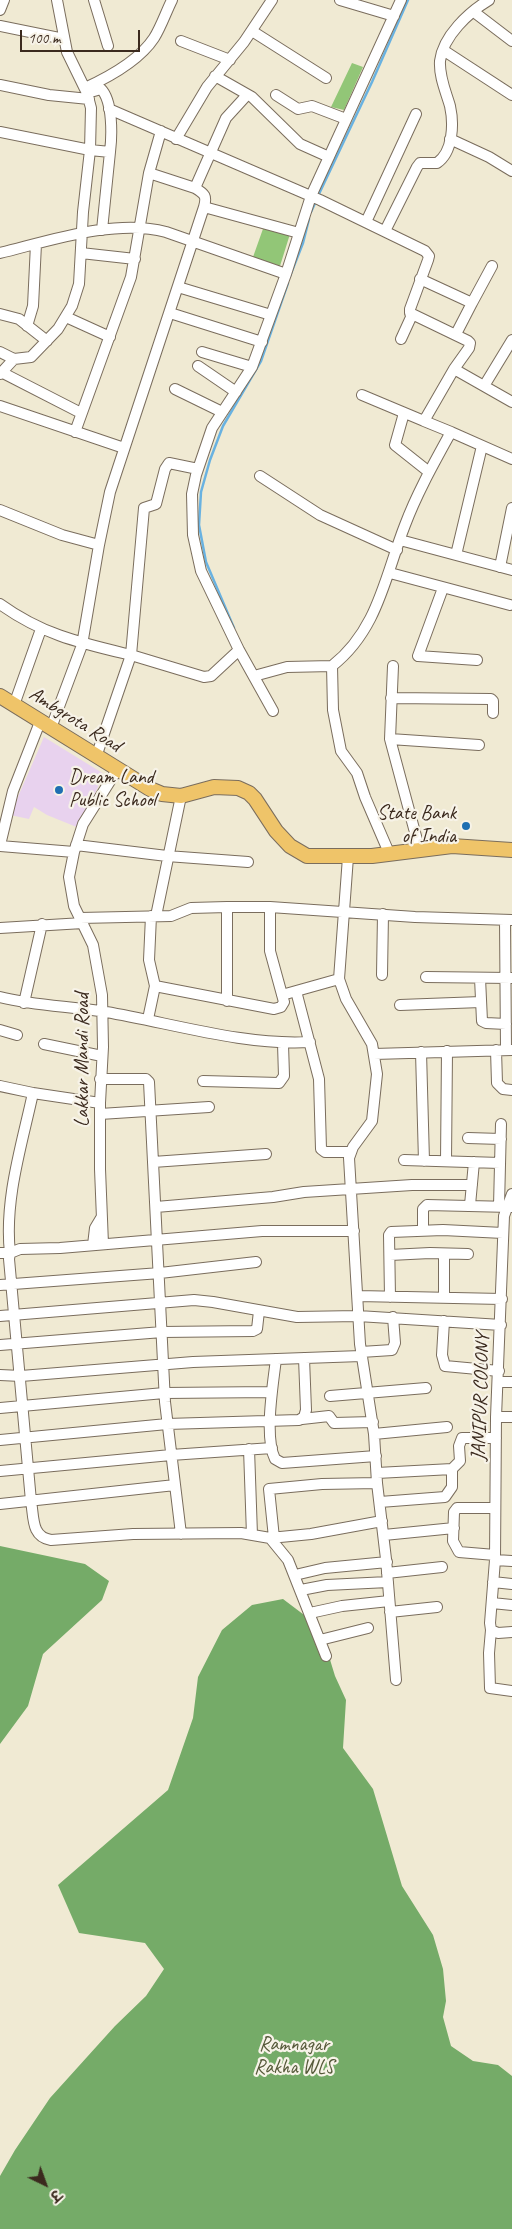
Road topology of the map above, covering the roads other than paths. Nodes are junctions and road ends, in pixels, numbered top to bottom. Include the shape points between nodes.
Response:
1 (4, 0) edge
2 (56, 0) edge
3 (94, 0) edge
4 (172, 0) edge
5 (272, 0) edge
6 (340, 0) edge
7 (401, 0) edge
8 (489, 0) edge
9 (0, 10) edge
10 (474, 12) junction
11 (394, 16) junction
12 (0, 26) edge
13 (252, 31) junction
14 (64, 40) junction
15 (181, 41) dead end
16 (512, 41) edge
17 (108, 46) dead end
18 (443, 50) junction
19 (230, 60) junction
20 (216, 76) junction
21 (326, 78) dead end
22 (0, 85) edge
23 (87, 93) junction
24 (247, 95) junction
25 (276, 95) dead end
26 (512, 95) edge
27 (109, 109) junction
28 (416, 114) dead end
29 (346, 118) junction
30 (161, 131) junction
31 (0, 132) edge
32 (176, 139) junction
33 (450, 139) junction
34 (90, 150) junction
35 (110, 152) junction
36 (211, 152) junction
37 (329, 157) junction
38 (512, 171) edge
39 (149, 173) junction
40 (195, 188) junction
41 (315, 197) junction
42 (204, 207) junction
43 (366, 222) junction
44 (141, 228) junction
45 (102, 230) junction
46 (384, 231) junction
47 (82, 233) junction
48 (299, 234) junction
49 (192, 242) junction
50 (36, 244) junction
51 (0, 253) edge
52 (81, 253) junction
53 (135, 259) junction
54 (492, 266) dead end
55 (286, 274) junction
56 (420, 279) junction
57 (178, 287) junction
58 (472, 302) junction
59 (170, 313) junction
60 (0, 314) edge
61 (271, 315) junction
62 (412, 315) junction
63 (66, 317) junction
64 (27, 326) junction
65 (456, 334) junction
66 (110, 337) junction
67 (401, 339) dead end
68 (512, 340) edge
69 (47, 341) junction
70 (262, 342) junction
71 (0, 352) edge
72 (202, 352) dead end
73 (14, 359) junction
74 (198, 366) dead end
75 (252, 367) junction
76 (454, 369) junction
77 (0, 373) edge
78 (484, 386) junction
79 (175, 389) dead end
80 (236, 392) junction
81 (362, 396) dead end
82 (512, 402) edge
83 (0, 406) edge
84 (222, 412) junction
85 (81, 413) junction
86 (404, 413) junction
87 (424, 421) junction
88 (75, 432) junction
89 (451, 432) junction
90 (482, 446) junction
91 (124, 448) junction
92 (512, 459) edge
93 (198, 468) junction
94 (429, 472) junction
95 (260, 476) dead end
96 (0, 510) edge
97 (512, 512) edge
98 (99, 545) junction
99 (398, 545) junction
100 (456, 555) junction
101 (500, 567) junction
102 (512, 570) edge
103 (390, 573) junction
104 (443, 588) junction
105 (0, 604) edge
106 (510, 606) dead end
107 (41, 629) junction
108 (82, 645) junction
109 (239, 650) junction
110 (131, 655) junction
111 (477, 660) dead end
112 (332, 666) junction
113 (394, 666) dead end
114 (254, 676) junction
115 (0, 696) edge
116 (391, 698) junction
117 (14, 705) junction
118 (273, 711) dead end
119 (493, 713) dead end
120 (46, 725) junction
121 (390, 739) junction
122 (479, 744) dead end
123 (96, 757) junction
124 (117, 770) junction
125 (181, 796) junction
126 (0, 846) edge
127 (75, 848) junction
128 (512, 850) edge
129 (420, 851) junction
130 (390, 855) junction
131 (167, 856) junction
132 (348, 857) junction
133 (248, 862) dead end
134 (227, 907) junction
135 (270, 907) junction
136 (344, 912) junction
137 (383, 914) junction
138 (154, 916) junction
139 (508, 920) edge
140 (82, 921) junction
141 (42, 924) junction
142 (0, 928) edge
143 (382, 975) dead end
144 (426, 977) dead end
145 (480, 978) junction
146 (509, 978) edge
147 (339, 979) junction
148 (155, 986) junction
149 (296, 991) junction
150 (282, 995) junction
151 (0, 997) edge
152 (227, 1001) junction
153 (481, 1002) junction
154 (24, 1003) junction
155 (509, 1003) edge
156 (400, 1005) dead end
157 (102, 1011) junction
158 (148, 1019) junction
159 (506, 1024) junction
160 (0, 1030) edge
161 (17, 1035) dead end
162 (310, 1042) junction
163 (44, 1044) dead end
164 (283, 1044) junction
165 (505, 1050) edge
166 (448, 1051) junction
167 (421, 1052) junction
168 (374, 1054) junction
169 (102, 1056) junction
170 (100, 1079) junction
171 (203, 1081) dead end
172 (0, 1086) edge
173 (512, 1090) edge
174 (33, 1093) junction
175 (100, 1102) junction
176 (210, 1107) dead end
177 (150, 1112) junction
178 (100, 1114) junction
179 (501, 1124) dead end
180 (468, 1138) dead end
181 (501, 1139) junction
182 (350, 1152) junction
183 (266, 1154) dead end
184 (404, 1160) dead end
185 (424, 1161) junction
186 (153, 1162) junction
187 (446, 1162) junction
188 (474, 1162) junction
189 (500, 1163) junction
190 (472, 1185) junction
191 (352, 1190) junction
192 (512, 1194) edge
193 (470, 1205) junction
194 (506, 1206) edge
195 (156, 1207) junction
196 (423, 1230) junction
197 (354, 1232) junction
198 (4, 1233) edge
199 (503, 1233) junction
200 (158, 1240) junction
201 (98, 1245) junction
202 (5, 1253) edge
203 (444, 1254) junction
204 (468, 1254) dead end
205 (390, 1256) junction
206 (256, 1262) dead end
207 (160, 1273) junction
208 (0, 1285) edge
209 (11, 1285) junction
210 (358, 1296) junction
211 (390, 1297) junction
212 (444, 1297) junction
213 (502, 1299) junction
214 (161, 1304) junction
215 (258, 1311) junction
216 (15, 1315) junction
217 (0, 1316) edge
218 (358, 1316) junction
219 (393, 1317) junction
220 (444, 1321) junction
221 (501, 1325) junction
222 (162, 1332) junction
223 (0, 1345) edge
224 (18, 1345) junction
225 (361, 1354) junction
226 (304, 1358) junction
227 (276, 1359) junction
228 (163, 1364) junction
229 (498, 1371) junction
230 (0, 1375) edge
231 (21, 1376) junction
232 (498, 1382) junction
233 (512, 1382) edge
234 (426, 1388) dead end
235 (272, 1392) junction
236 (368, 1392) junction
237 (164, 1393) junction
238 (330, 1396) dead end
239 (24, 1407) junction
240 (0, 1408) edge
241 (496, 1417) junction
242 (512, 1417) edge
243 (302, 1419) junction
244 (270, 1422) junction
245 (373, 1422) junction
246 (167, 1424) junction
247 (446, 1427) dead end
248 (374, 1434) junction
249 (26, 1438) junction
250 (496, 1438) junction
251 (0, 1440) edge
252 (272, 1448) junction
253 (249, 1449) junction
254 (171, 1455) junction
255 (376, 1456) junction
256 (29, 1468) junction
257 (452, 1469) junction
258 (0, 1471) edge
259 (377, 1478) junction
260 (175, 1485) junction
261 (32, 1501) junction
262 (380, 1502) junction
263 (0, 1504) edge
264 (495, 1508) junction
265 (382, 1521) junction
266 (454, 1528) junction
267 (181, 1534) junction
268 (252, 1535) junction
269 (384, 1535) junction
270 (272, 1538) junction
271 (495, 1558) junction
272 (512, 1561) edge
273 (387, 1562) junction
274 (442, 1567) dead end
275 (295, 1575) junction
276 (388, 1578) junction
277 (493, 1582) junction
278 (512, 1584) edge
279 (301, 1590) junction
280 (389, 1601) junction
281 (492, 1603) junction
282 (512, 1605) edge
283 (437, 1607) dead end
284 (390, 1612) junction
285 (310, 1613) junction
286 (368, 1628) dead end
287 (491, 1630) junction
288 (512, 1632) edge
289 (320, 1640) junction
290 (326, 1656) dead end
291 (396, 1680) dead end
292 (512, 1691) edge

1 - 9 street
2 - 14 street
3 - 17 street
4 - 23 street via 146,48
5 - 13 street
6 - 11 street
7 - 11 street
8 - 10 street
10 - 16 street
10 - 18 street via 455,31
11 - 29 street
12 - 14 street
13 - 19 street
13 - 21 street
14 - 23 street
15 - 19 street
18 - 26 street
18 - 33 street via 440,71 451,113
19 - 20 street
20 - 24 street
20 - 32 street
22 - 23 street via 49,95
23 - 27 street via 104,91
23 - 34 street
24 - 36 street via 226,118
24 - 37 street via 295,141
25 - 29 street via 298,109 312,106
27 - 30 street
27 - 35 street
28 - 43 street
29 - 37 street
30 - 32 street
30 - 39 street
31 - 34 street
32 - 36 street
33 - 38 street
33 - 46 street via 441,160 417,167
34 - 35 street
34 - 47 street
35 - 45 street
36 - 40 street
36 - 41 street
37 - 41 street
39 - 40 street
39 - 44 street
40 - 42 street via 206,197
41 - 43 street
41 - 48 street
42 - 48 street
42 - 49 street
43 - 46 street
44 - 45 street
44 - 49 street via 158,230
44 - 53 street
45 - 47 street
46 - 56 street via 428,253
47 - 50 street
47 - 52 street
48 - 55 street
49 - 55 street
49 - 57 street
50 - 51 street
50 - 64 street via 33,306
52 - 53 street
52 - 63 street via 78,294
53 - 66 street
54 - 58 street
55 - 61 street
56 - 58 street
56 - 62 street via 410,309
57 - 59 street
57 - 61 street
58 - 65 street
59 - 70 street
59 - 91 street
60 - 64 street via 14,316
61 - 70 street
62 - 65 street
62 - 67 street
63 - 66 street
63 - 69 street
64 - 69 street
65 - 76 street via 470,345
66 - 85 street
68 - 78 street
69 - 73 street via 31,357
70 - 75 street
71 - 73 street
72 - 75 street
73 - 77 street
74 - 80 street
75 - 80 street
76 - 78 street
76 - 87 street
77 - 85 street
78 - 82 street
79 - 84 street
80 - 84 street
81 - 86 street
83 - 88 street
84 - 93 street via 212,428
85 - 88 street
86 - 87 street
86 - 94 street via 394,445
87 - 89 street
88 - 91 street
89 - 90 street
89 - 94 street
90 - 92 street
90 - 100 street
91 - 98 street via 110,492
93 - 109 street via 192,494 197,558
93 - 110 street via 172,462 167,465 156,504 144,508
94 - 99 street
95 - 99 street via 320,515
96 - 98 street via 62,536
97 - 101 street
98 - 108 street
99 - 100 street
99 - 103 street
100 - 101 street
101 - 102 street
103 - 104 street
103 - 112 street via 363,632
104 - 106 street
104 - 111 street via 418,656
105 - 107 street
107 - 108 street
107 - 117 street
108 - 110 street
108 - 120 street
109 - 110 street via 211,676 204,677
109 - 114 street
110 - 123 street
112 - 114 street via 287,667
112 - 130 street via 333,710 341,751 357,773
113 - 116 street
114 - 118 street
115 - 117 main road, Ambgrota Road
116 - 119 street via 491,699
116 - 121 street
117 - 120 main road, Ambgrota Road
120 - 123 main road, Ambgrota Road
120 - 126 street via 13,791
121 - 122 street
121 - 129 street
123 - 124 main road, Ambgrota Road
124 - 125 main road, Ambgrota Road via 150,790
124 - 127 street, Lakkar Mandi Road via 88,812
125 - 131 street
125 - 132 main road, Ambgrota Road via 214,787 238,788 255,799 290,846 307,856
126 - 127 street
127 - 131 street
127 - 140 street, Lakkar Mandi Road via 69,876 70,891
128 - 129 main road, Ambgrota Road via 461,846
129 - 130 main road, Ambgrota Road
130 - 132 main road, Ambgrota Road
131 - 133 street
131 - 138 street
132 - 136 street
134 - 135 street
134 - 138 street via 191,908 171,916
134 - 152 street
135 - 136 street
135 - 150 street via 270,952
136 - 137 street
136 - 147 street
137 - 139 street
137 - 143 street
138 - 140 street
138 - 148 street via 150,960
139 - 146 street
140 - 141 street
140 - 157 street, Lakkar Mandi Road via 95,955
141 - 142 street
141 - 154 street
144 - 145 street
145 - 146 street
145 - 153 street
146 - 155 street
147 - 149 street
147 - 168 street
148 - 152 street
148 - 158 street
149 - 150 street
149 - 162 street
150 - 152 street via 284,1002 277,1009
151 - 154 street
153 - 156 street
153 - 159 street via 482,1020
154 - 157 street
155 - 159 street
157 - 158 street
157 - 169 street, Lakkar Mandi Road
158 - 164 street
159 - 165 street
160 - 161 street
162 - 164 street
162 - 182 street via 319,1079 321,1148 325,1152
163 - 169 street
164 - 171 street via 284,1076 279,1083
165 - 166 street
165 - 173 street via 497,1083 503,1089
166 - 167 street
166 - 187 street
167 - 168 street
167 - 185 street
168 - 182 street via 378,1074 373,1115 368,1128
169 - 170 street, Lakkar Mandi Road
170 - 175 street, Lakkar Mandi Road
170 - 177 street via 148,1080
172 - 174 street
174 - 175 street
174 - 198 street
175 - 178 street, Lakkar Mandi Road
176 - 177 street
177 - 178 street
177 - 186 street
178 - 201 street, Lakkar Mandi Road via 101,1218
179 - 181 street
180 - 181 street
181 - 189 street
182 - 191 street
183 - 186 street
184 - 185 street
185 - 187 street
186 - 195 street
187 - 188 street
188 - 189 street
188 - 190 street
189 - 194 street
190 - 191 street
190 - 193 street
191 - 195 street via 297,1192
191 - 197 street
192 - 194 street, JANIPUR COLONY
193 - 194 street
193 - 196 street via 428,1204 423,1209
194 - 199 street, JANIPUR COLONY
195 - 200 street
196 - 199 street
196 - 205 street via 391,1232
197 - 200 street via 262,1231
197 - 210 street
198 - 202 street
199 - 213 street, JANIPUR COLONY
200 - 201 street
200 - 207 street
201 - 202 street via 20,1249
202 - 209 street
203 - 204 street
203 - 205 street
203 - 212 street
205 - 211 street
206 - 207 street
207 - 209 street
207 - 214 street
208 - 209 street
209 - 216 street
210 - 211 street
210 - 218 street
211 - 212 street
212 - 213 street
213 - 221 street, JANIPUR COLONY
214 - 215 street via 202,1300
214 - 216 street
214 - 222 street
215 - 218 street via 297,1317
215 - 222 street via 257,1329 253,1332
216 - 217 street
216 - 224 street
218 - 219 street
218 - 225 street
219 - 220 street
219 - 225 street via 395,1343 392,1350
220 - 221 street
220 - 229 street via 442,1355 445,1366
221 - 229 street, JANIPUR COLONY
222 - 224 street
222 - 228 street
223 - 224 street
224 - 231 street
225 - 226 street
225 - 236 street
226 - 227 street
226 - 243 street via 306,1410
227 - 228 street
227 - 235 street
228 - 231 street
228 - 237 street
229 - 232 street, JANIPUR COLONY
230 - 231 street
231 - 239 street
232 - 233 street
232 - 241 street, JANIPUR COLONY
234 - 236 street
235 - 237 street
235 - 244 street
236 - 238 street
236 - 245 street
237 - 239 street
237 - 246 street
239 - 240 street
239 - 249 street
241 - 242 street
241 - 250 street, JANIPUR COLONY
243 - 244 street
243 - 245 street via 326,1416 334,1423
244 - 246 street
244 - 252 street
245 - 248 street
246 - 249 street
246 - 254 street
247 - 248 street
248 - 255 street
249 - 251 street
249 - 256 street
250 - 257 street via 462,1438 459,1442 460,1461
250 - 264 street, JANIPUR COLONY
252 - 253 street
252 - 255 street via 275,1459 282,1463
253 - 254 street
253 - 268 street
254 - 256 street
254 - 260 street
255 - 259 street
256 - 258 street
256 - 261 street
257 - 259 street
257 - 262 street via 452,1487 445,1496
259 - 262 street
259 - 270 street via 269,1489
260 - 261 street
260 - 267 street
261 - 263 street
261 - 267 street via 34,1528 37,1534 47,1539
262 - 265 street
264 - 266 street via 457,1508
264 - 271 street, JANIPUR COLONY
265 - 269 street
265 - 270 street
266 - 269 street
266 - 271 street via 453,1541 459,1552
267 - 268 street
268 - 270 street
269 - 273 street
270 - 275 street
271 - 272 street
271 - 277 street, JANIPUR COLONY
273 - 275 street via 325,1568
273 - 276 street
274 - 276 street
275 - 279 street
276 - 279 street
276 - 280 street
277 - 278 street
277 - 281 street, JANIPUR COLONY
279 - 285 street
280 - 284 street
280 - 285 street
281 - 282 street
281 - 287 street, JANIPUR COLONY
283 - 284 street
284 - 291 street
285 - 289 street
286 - 289 street
287 - 288 street
287 - 292 street, JANIPUR COLONY via 490,1688
289 - 290 street

